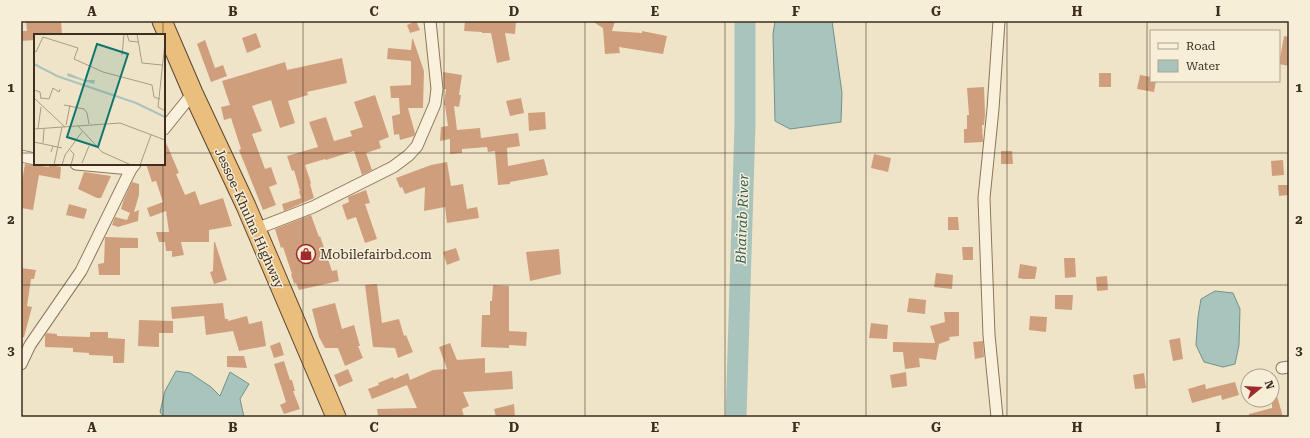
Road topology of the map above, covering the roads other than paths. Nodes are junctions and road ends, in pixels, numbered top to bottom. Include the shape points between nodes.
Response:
1 (162, 21) edge
2 (430, 21) edge
3 (998, 21) edge
4 (193, 93) junction
5 (165, 127) edge
6 (21, 156) edge
7 (34, 159) edge
8 (104, 165) edge
9 (133, 166) edge
10 (256, 230) junction
11 (21, 364) edge
12 (336, 417) edge
13 (997, 417) edge

1 - 4 highway, Jessoe-Khulna Highway
2 - 10 street via 437,89 435,104 417,146 393,167 313,207
3 - 13 street via 984,198 989,335
4 - 5 street
4 - 10 highway, Jessoe-Khulna Highway
6 - 7 street
8 - 9 street
9 - 11 street via 81,271 30,345
10 - 12 highway, Jessoe-Khulna Highway

